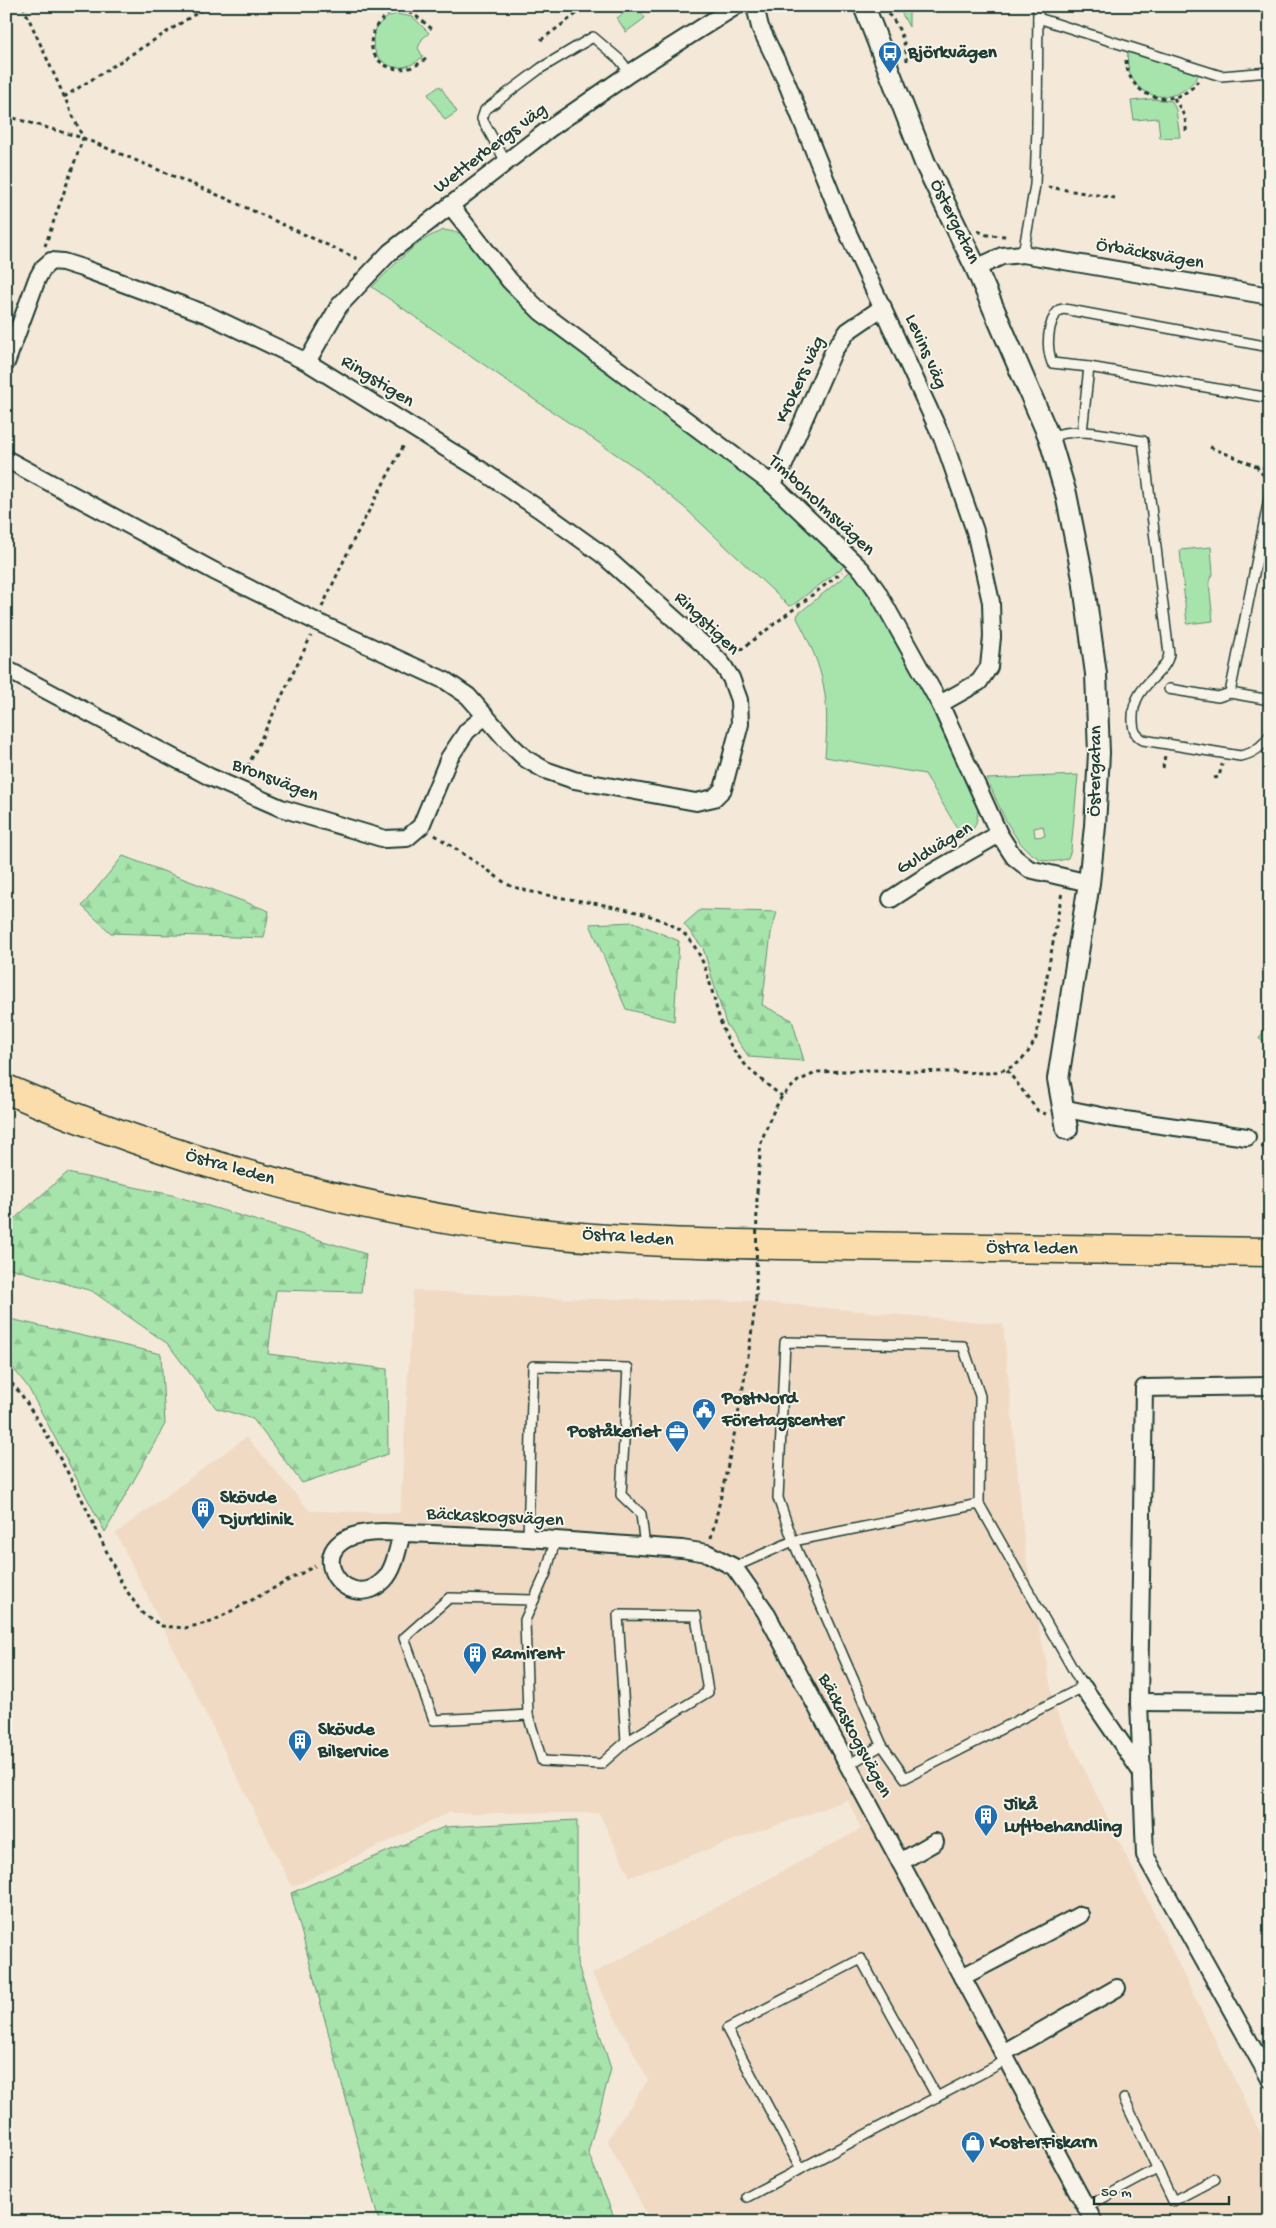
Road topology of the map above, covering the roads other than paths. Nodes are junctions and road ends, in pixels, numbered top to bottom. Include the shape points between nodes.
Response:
1 (736, 6) edge
2 (755, 6) edge
3 (864, 6) edge
4 (1038, 6) edge
5 (1038, 18) junction
6 (1270, 72) edge
7 (630, 73) junction
8 (506, 162) junction
9 (450, 206) junction
10 (1023, 254) junction
11 (976, 268) junction
12 (1270, 296) edge
13 (884, 307) junction
14 (1270, 347) edge
15 (307, 362) junction
16 (6, 363) edge
17 (1089, 367) junction
18 (1270, 398) edge
19 (1082, 432) junction
20 (1049, 436) junction
21 (6, 459) edge
22 (772, 484) junction
23 (1270, 494) edge
24 (6, 669) edge
25 (1168, 689) dead end
26 (1230, 693) junction
27 (1270, 700) edge
28 (940, 704) junction
29 (484, 717) junction
30 (1270, 735) edge
31 (999, 834) junction
32 (1089, 883) junction
33 (891, 899) dead end
34 (6, 1089) edge
35 (1062, 1108) junction
36 (1067, 1129) dead end
37 (1247, 1137) dead end
38 (1270, 1252) edge
39 (1270, 1386) edge
40 (978, 1504) junction
41 (402, 1533) junction
42 (528, 1538) junction
43 (554, 1541) junction
44 (793, 1541) junction
45 (646, 1547) junction
46 (734, 1566) junction
47 (534, 1600) junction
48 (1083, 1687) junction
49 (1138, 1702) junction
50 (1270, 1703) edge
51 (528, 1715) junction
52 (626, 1742) junction
53 (882, 1745) junction
54 (848, 1766) junction
55 (1142, 1773) junction
56 (935, 1842) dead end
57 (900, 1862) junction
58 (1080, 1915) dead end
59 (962, 1978) junction
60 (1117, 1988) dead end
61 (1005, 2057) junction
62 (1270, 2079) edge
63 (937, 2097) junction
64 (1124, 2099) dead end
65 (801, 2169) junction
66 (1157, 2169) junction
67 (1215, 2180) dead end
68 (747, 2197) dead end
69 (1086, 2206) junction
70 (1094, 2222) edge

1 - 7 street, Wetterbergs väg
2 - 13 street, Levins väg via 760,27 786,81 841,218
3 - 11 street, Östergatan via 925,163
4 - 5 lane
5 - 6 lane via 1221,76
5 - 10 lane via 1035,185
7 - 8 street, Wetterbergs väg
7 - 8 lane via 593,37 542,68 486,110 482,119
8 - 9 street, Wetterbergs väg
9 - 15 street, Wetterbergs väg via 390,252 363,279 339,306
9 - 22 street, Timboholmsvägen via 510,281 542,312
10 - 11 street, Örbäcksvägen via 1002,256
10 - 12 street, Örbäcksvägen
11 - 20 street, Östergatan
13 - 22 street, Krokers väg via 848,331 834,350 783,467
13 - 28 street, Levins väg via 955,472 975,530 991,602 989,668 979,682
14 - 17 lane via 1060,310 1052,321 1049,335 1047,352 1052,363
15 - 16 street, Ringstigen via 206,314 82,268 51,261 37,279
15 - 29 street, Ringstigen via 481,470 603,556 722,664 739,700 740,724 723,789 714,798 696,802 574,780 545,770 526,759
17 - 18 lane
17 - 19 lane
19 - 20 lane, Östergatan via 1066,431
19 - 30 lane, Östergatan via 1143,441 1168,662 1154,674 1138,696 1133,709 1134,732 1143,740 1240,756 1262,746
20 - 32 street, Östergatan via 1068,503 1083,578 1096,674 1099,753
21 - 29 street, Ringstigen via 214,571 446,680 468,696
22 - 28 street, Timboholmsvägen via 855,562 877,591
23 - 26 lane
24 - 29 street, Bronsvägen via 210,777 281,808 385,839 407,838 421,826 449,758 467,731
25 - 26 lane via 1218,697
26 - 27 lane
28 - 31 street, Timboholmsvägen
31 - 32 street, Timboholmsvägen via 1014,857 1029,868
31 - 33 street, Guldvägen
32 - 35 street, Östergatan via 1058,1079
34 - 38 highway, Östra leden via 125,1136 255,1177 386,1209 511,1229 649,1241
35 - 36 street, Östergatan
35 - 37 street
39 - 49 street via 1144,1388
40 - 44 lane
40 - 44 lane via 980,1396 963,1346 785,1342 778,1498
40 - 48 lane
41 - 41 street, Bäckaskogsvägen via 368,1532 342,1539 331,1557 337,1580 354,1590 374,1587 384,1580
41 - 42 street, Bäckaskogsvägen
42 - 43 street, Bäckaskogsvägen
42 - 45 lane via 533,1366 628,1368 621,1495 641,1514
43 - 45 street, Bäckaskogsvägen
43 - 47 lane via 546,1573
44 - 46 lane
44 - 53 lane
45 - 46 street, Bäckaskogsvägen via 707,1553
46 - 54 street, Bäckaskogsvägen via 764,1611
47 - 51 lane via 525,1620
47 - 51 lane via 449,1598 404,1638 434,1720
48 - 53 lane via 905,1778
48 - 55 street
49 - 50 street
49 - 55 street
51 - 52 lane via 542,1761 601,1764
52 - 52 lane via 708,1692 696,1616 618,1615
53 - 54 lane
54 - 57 street, Bäckaskogsvägen
55 - 62 street via 1146,1855
56 - 57 street
57 - 59 street, Bäckaskogsvägen
58 - 59 street
59 - 61 street, Bäckaskogsvägen
60 - 61 street
61 - 63 lane
61 - 69 street, Bäckaskogsvägen
63 - 65 lane
63 - 65 lane via 861,1958 727,2029
64 - 66 lane
65 - 68 lane
66 - 67 lane via 1173,2201
66 - 69 lane
69 - 70 street, Bäckaskogsvägen

